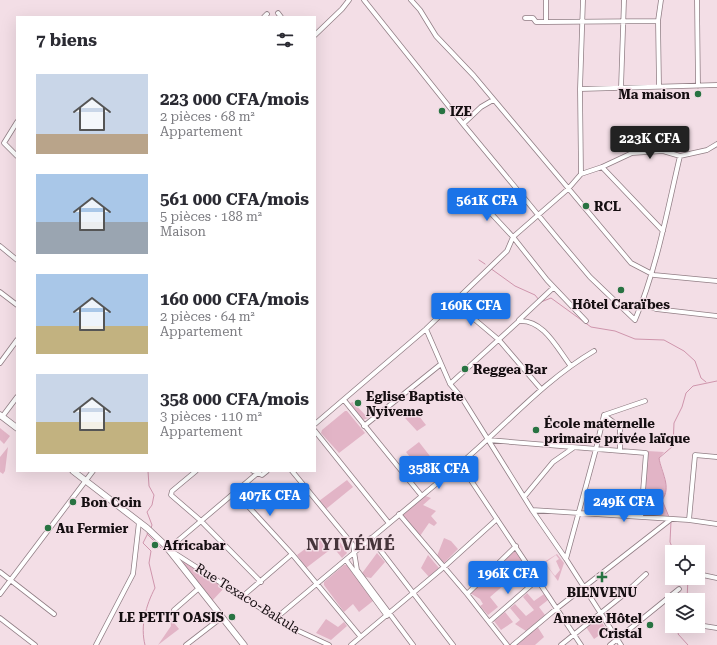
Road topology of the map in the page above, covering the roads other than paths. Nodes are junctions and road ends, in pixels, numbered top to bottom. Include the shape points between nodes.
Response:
1 (348, 0) edge
2 (364, 0) edge
3 (410, 0) edge
4 (546, 0) edge
5 (583, 0) edge
6 (624, 0) edge
7 (660, 0) edge
8 (697, 0) edge
9 (525, 18) dead end
10 (583, 21) junction
11 (625, 21) junction
12 (658, 21) junction
13 (546, 22) junction
14 (316, 33) edge
15 (717, 85) edge
16 (659, 86) junction
17 (698, 86) junction
18 (621, 88) junction
19 (580, 89) junction
20 (493, 100) junction
21 (16, 124) edge
22 (463, 124) junction
23 (717, 144) edge
24 (16, 155) edge
25 (680, 156) junction
26 (602, 167) junction
27 (581, 174) junction
28 (568, 189) junction
29 (473, 194) dead end
30 (539, 216) junction
31 (663, 231) junction
32 (513, 237) junction
33 (0, 246) edge
34 (16, 259) edge
35 (651, 273) junction
36 (717, 280) edge
37 (554, 288) junction
38 (0, 292) edge
39 (644, 298) junction
40 (454, 302) junction
41 (16, 304) edge
42 (717, 316) edge
43 (519, 320) junction
44 (586, 321) dead end
45 (426, 328) junction
46 (499, 340) junction
47 (16, 341) edge
48 (594, 351) dead end
49 (0, 364) edge
50 (441, 364) junction
51 (570, 365) junction
52 (450, 384) junction
53 (541, 390) junction
54 (16, 398) edge
55 (344, 400) junction
56 (645, 401) dead end
57 (604, 415) junction
58 (1, 416) edge
59 (316, 423) edge
60 (364, 426) junction
61 (16, 427) edge
62 (316, 433) edge
63 (488, 440) junction
64 (574, 448) junction
65 (596, 449) junction
66 (620, 450) junction
67 (717, 457) edge
68 (460, 464) junction
69 (74, 472) edge
70 (92, 472) edge
71 (195, 472) edge
72 (255, 472) edge
73 (266, 472) edge
74 (294, 472) edge
75 (294, 472) edge
76 (86, 481) junction
77 (235, 492) junction
78 (420, 495) junction
79 (524, 496) junction
80 (532, 510) junction
81 (578, 512) junction
82 (398, 514) junction
83 (641, 517) junction
84 (498, 519) junction
85 (200, 520) junction
86 (670, 520) junction
87 (689, 520) junction
88 (139, 522) junction
89 (388, 522) junction
90 (717, 524) edge
91 (371, 538) junction
92 (516, 546) junction
93 (168, 549) junction
94 (357, 549) junction
95 (292, 554) junction
96 (566, 559) junction
97 (346, 560) junction
98 (444, 567) junction
99 (0, 572) edge
100 (646, 574) dead end
101 (705, 575) edge
102 (717, 578) edge
103 (10, 580) junction
104 (537, 580) junction
105 (260, 582) junction
106 (316, 585) junction
107 (583, 588) junction
108 (198, 589) junction
109 (679, 589) dead end
110 (413, 591) junction
111 (0, 594) edge
112 (467, 594) junction
113 (243, 596) junction
114 (556, 609) junction
115 (174, 610) dead end
116 (600, 613) junction
117 (54, 614) dead end
118 (386, 615) junction
119 (0, 618) edge
120 (221, 618) junction
121 (276, 618) junction
122 (489, 622) junction
123 (705, 626) edge
124 (717, 628) edge
125 (573, 635) junction
126 (360, 636) junction
127 (617, 640) junction
128 (35, 645) edge
129 (96, 645) edge
130 (186, 645) edge
131 (244, 645) edge
132 (329, 645) edge
133 (351, 645) edge
134 (409, 645) edge
135 (413, 645) edge
136 (453, 645) edge
137 (507, 645) edge
138 (514, 645) edge
139 (561, 645) edge
140 (581, 645) edge
141 (610, 645) edge
142 (621, 645) edge

1 - 14 street
2 - 22 street
3 - 20 street via 420,10 436,36
4 - 13 street
5 - 10 street
6 - 11 street
7 - 12 street
8 - 17 street
9 - 13 street
10 - 11 street
10 - 13 street
10 - 19 street
11 - 12 street
11 - 18 street
12 - 16 street
15 - 17 street
16 - 17 street
16 - 18 street
18 - 19 street
19 - 27 street
20 - 22 street via 481,107
20 - 28 street
21 - 24 street via 4,142
22 - 30 street
23 - 25 street via 707,150
25 - 26 street via 663,151 632,153
25 - 31 street
26 - 27 street
26 - 31 street
27 - 28 street
28 - 30 street
28 - 35 street via 621,253 631,263
29 - 32 street
30 - 32 street
30 - 39 street via 590,277 635,320
31 - 35 street
32 - 37 street
32 - 40 street via 507,251
33 - 34 street
35 - 36 street
35 - 39 street
37 - 43 street
37 - 44 street
38 - 41 street
39 - 42 street via 650,307 656,309
40 - 45 street
40 - 46 street
43 - 46 street
43 - 51 street via 538,324
45 - 50 street
45 - 55 street
46 - 52 street
46 - 53 street
47 - 49 street
48 - 51 street
50 - 52 street
50 - 60 street
51 - 53 street
52 - 63 street via 462,398
53 - 63 street
54 - 58 street
55 - 59 street
55 - 60 street
56 - 57 street
57 - 65 street
57 - 66 street via 620,427
58 - 61 main road
60 - 78 street
62 - 89 street
63 - 64 street
63 - 68 street
63 - 79 street
64 - 65 street
64 - 79 street via 552,462
65 - 66 street
65 - 81 street
66 - 83 street via 646,453
67 - 87 street via 695,455
68 - 78 street
68 - 84 street
69 - 76 main road
70 - 76 street
71 - 85 street via 171,494
72 - 73 street via 262,475
72 - 77 street
74 - 94 street
75 - 135 street via 353,545 357,570
76 - 88 main road
76 - 103 street
77 - 85 street
77 - 95 street
78 - 82 street
79 - 80 street
80 - 81 street
80 - 96 street
81 - 83 street
81 - 96 street
82 - 89 street
82 - 98 street
83 - 86 street
84 - 92 street
84 - 98 street
85 - 93 street
85 - 105 street
86 - 87 street
86 - 107 street
87 - 90 street
88 - 93 main road
88 - 129 street via 133,574
89 - 91 street
91 - 94 street
91 - 110 street
92 - 104 street
92 - 112 street
93 - 108 main road
93 - 113 street, Rue Texaco-Bakula
94 - 97 street
95 - 105 street
95 - 106 street
96 - 107 street
97 - 106 street
97 - 118 street
98 - 110 street
98 - 112 street
99 - 103 street
100 - 116 street
101 - 102 street
103 - 111 street
103 - 117 street
104 - 114 street
104 - 122 street
105 - 113 street
106 - 121 street
106 - 126 street
107 - 114 street
107 - 116 street
108 - 115 street
108 - 120 main road
109 - 127 street
110 - 118 street
110 - 136 street
112 - 122 street
113 - 121 street, Rue Texaco-Bakula
114 - 125 street
114 - 138 street
116 - 125 street
116 - 127 street
118 - 126 street
118 - 134 street
119 - 128 street
120 - 130 street
120 - 131 main road
121 - 132 street, Rue Texaco-Bakula
122 - 137 street
123 - 124 street
125 - 139 street
125 - 140 street
126 - 133 street
127 - 141 street
127 - 142 street

